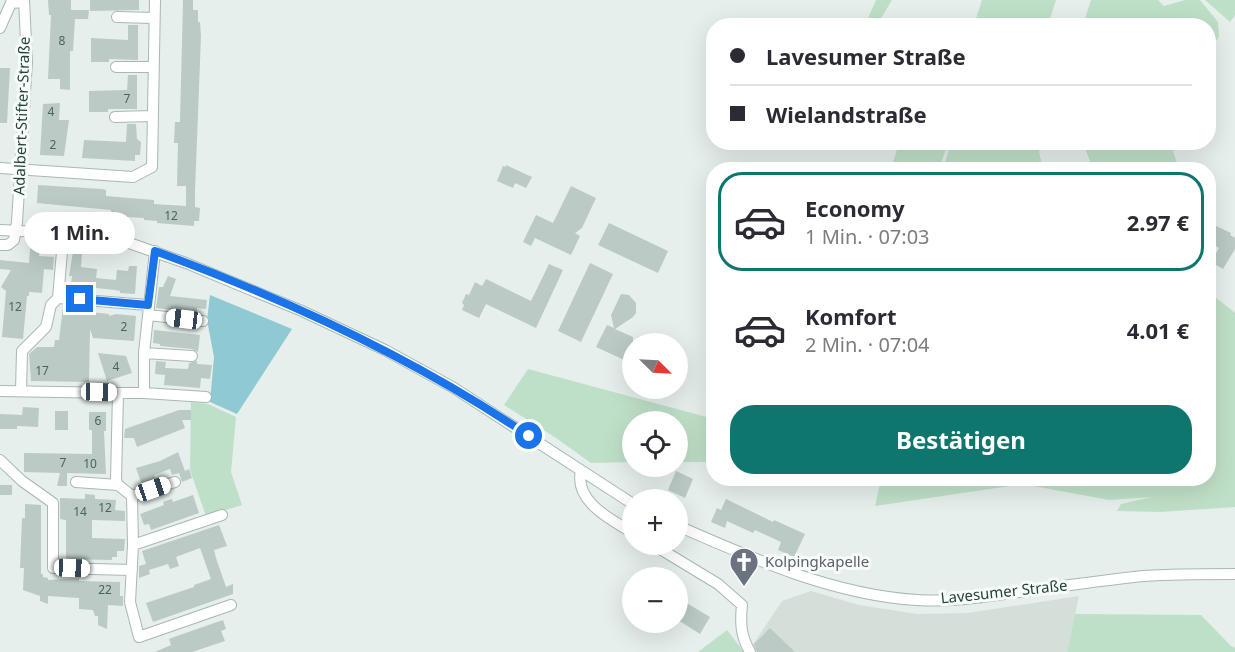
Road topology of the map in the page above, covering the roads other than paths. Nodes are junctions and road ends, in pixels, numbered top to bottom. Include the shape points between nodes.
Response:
1 (154, 0) edge
2 (24, 1) edge
3 (117, 17) dead end
4 (154, 18) junction
5 (0, 28) edge
6 (116, 67) dead end
7 (153, 68) junction
8 (152, 116) junction
9 (115, 117) dead end
10 (0, 168) edge
11 (21, 169) junction
12 (0, 230) edge
13 (16, 230) junction
14 (0, 245) edge
15 (155, 251) junction
16 (62, 252) dead end
17 (58, 298) junction
18 (148, 310) junction
19 (202, 321) dead end
20 (144, 353) junction
21 (192, 356) dead end
22 (0, 391) edge
23 (21, 391) junction
24 (118, 393) junction
25 (144, 393) junction
26 (206, 397) dead end
27 (0, 460) edge
28 (581, 471) junction
29 (76, 482) dead end
30 (175, 482) dead end
31 (118, 485) junction
32 (132, 496) junction
33 (622, 497) edge
34 (222, 516) dead end
35 (622, 526) edge
36 (688, 530) edge
37 (133, 545) junction
38 (670, 555) edge
39 (132, 570) junction
40 (1235, 574) edge
41 (231, 605) dead end
42 (750, 652) edge

1 - 4 street
2 - 5 street, Adalbert-Stifter-Straße via 11,3
2 - 11 street, Adalbert-Stifter-Straße via 27,62
3 - 4 street
4 - 7 street
6 - 7 street
7 - 8 street
8 - 9 street
8 - 11 street via 152,168 133,177
10 - 11 street
11 - 13 street, Adalbert-Stifter-Straße
12 - 13 street
13 - 14 street via 14,240
13 - 15 street via 97,237
15 - 18 street
15 - 28 street via 302,311 385,350 496,414
16 - 17 street
17 - 18 street
17 - 23 street via 51,305 46,327 22,351
18 - 19 street
18 - 20 street
20 - 21 street
20 - 25 street
22 - 23 street
23 - 24 street
24 - 25 street
24 - 31 street
25 - 26 street
27 - 39 street via 53,503 53,568
28 - 33 street
28 - 35 street via 578,482 584,497
29 - 31 street
30 - 32 street
31 - 32 street
32 - 37 street
34 - 37 street
36 - 40 street, Lavesumer Straße via 804,576 891,598 954,600 1143,576
37 - 39 street
38 - 42 street via 718,584 742,605 740,624
39 - 41 street via 130,602 139,636

